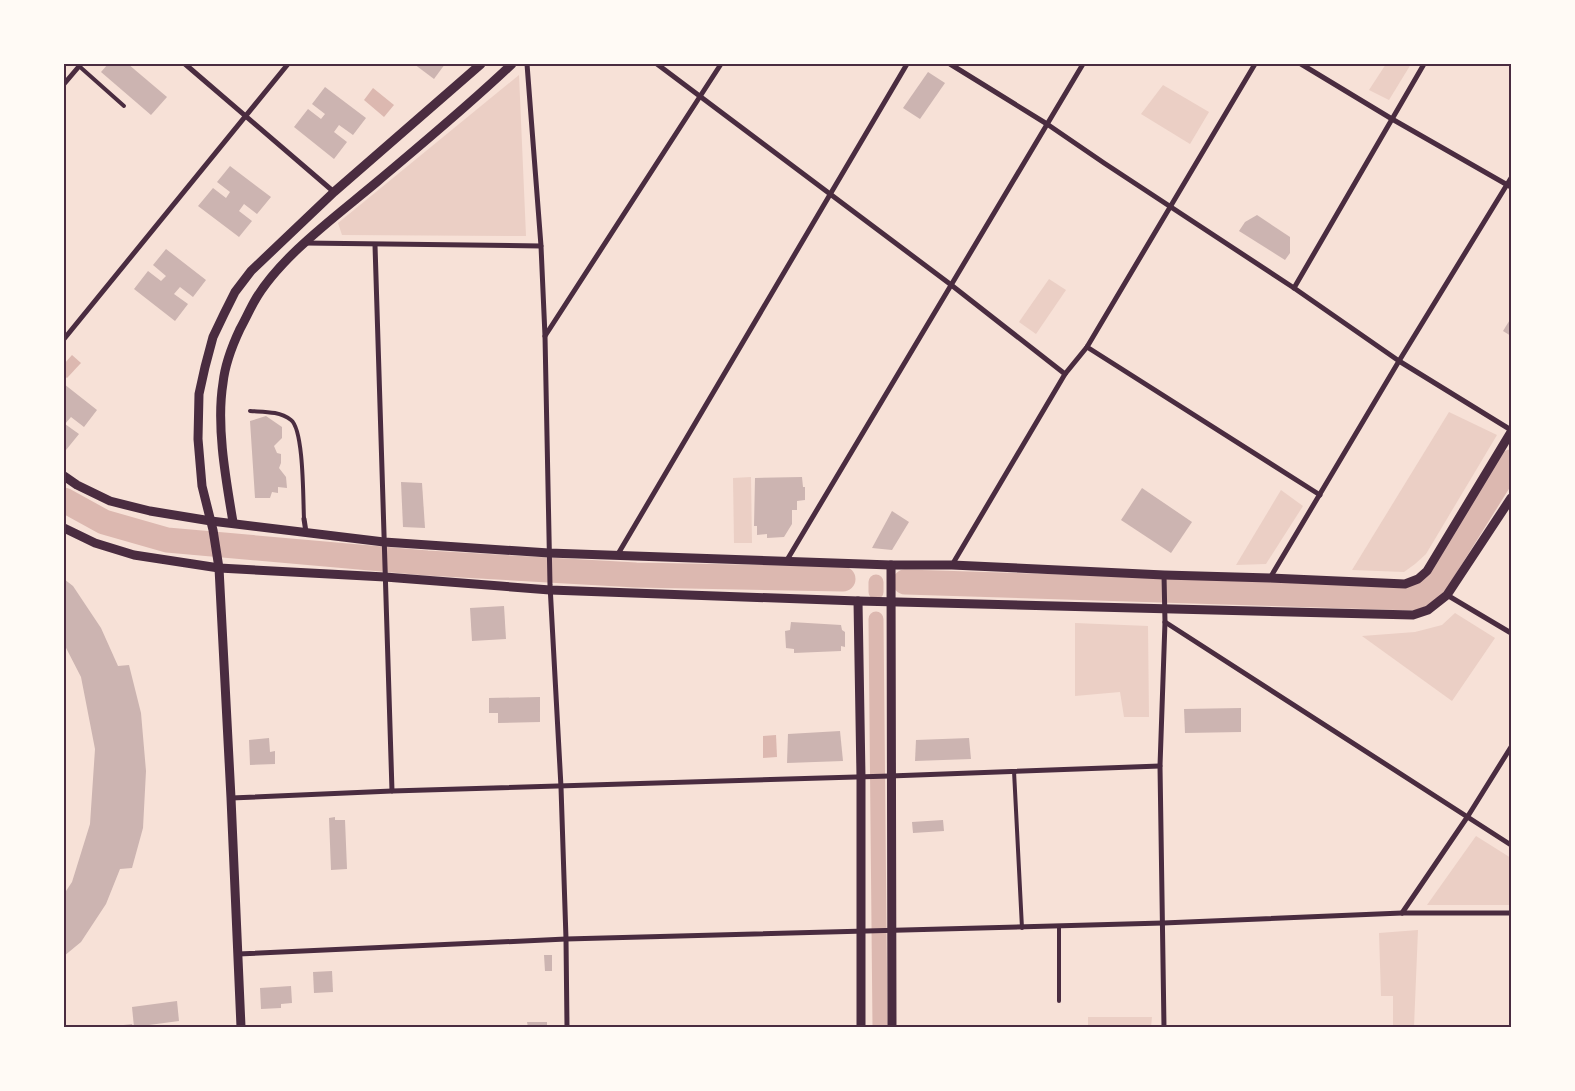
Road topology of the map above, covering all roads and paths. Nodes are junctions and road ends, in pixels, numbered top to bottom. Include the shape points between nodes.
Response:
1 (185, 64) edge
2 (288, 64) edge
3 (481, 64) edge
4 (512, 64) edge
5 (527, 64) edge
6 (657, 64) edge
7 (721, 64) edge
8 (907, 64) edge
9 (950, 64) edge
10 (1083, 64) edge
11 (1256, 64) edge
12 (1301, 64) edge
13 (1424, 64) edge
14 (80, 65) edge
15 (64, 84) edge
16 (700, 96) junction
17 (124, 106) dead end
18 (244, 116) junction
19 (1392, 119) junction
20 (1047, 124) junction
21 (1511, 178) edge
22 (1509, 186) edge
23 (334, 192) junction
24 (830, 194) junction
25 (1171, 206) junction
26 (304, 244) junction
27 (374, 244) junction
28 (541, 246) junction
29 (950, 284) junction
30 (1294, 288) junction
31 (545, 336) junction
32 (64, 339) edge
33 (1087, 347) junction
34 (1399, 361) junction
35 (1065, 374) junction
36 (250, 411) dead end
37 (1511, 431) edge
38 (64, 476) edge
39 (1320, 495) junction
40 (1511, 498) edge
41 (304, 519) joint
42 (233, 522) junction
43 (212, 525) junction
44 (64, 528) edge
45 (306, 532) junction
46 (384, 546) junction
47 (618, 554) junction
48 (549, 557) junction
49 (787, 560) junction
50 (891, 564) junction
51 (952, 565) junction
52 (219, 568) junction
53 (385, 573) junction
54 (1270, 578) junction
55 (1163, 580) junction
56 (550, 587) junction
57 (1447, 595) junction
58 (858, 601) junction
59 (891, 601) junction
60 (1164, 610) junction
61 (1165, 622) junction
62 (1511, 633) edge
63 (1511, 747) edge
64 (1160, 766) junction
65 (1014, 771) junction
66 (886, 776) junction
67 (865, 777) junction
68 (562, 787) junction
69 (392, 790) junction
70 (231, 798) junction
71 (1468, 816) junction
72 (1511, 845) edge
73 (1402, 913) junction
74 (1511, 913) edge
75 (1163, 923) junction
76 (1059, 926) junction
77 (1022, 928) junction
78 (860, 932) junction
79 (888, 932) junction
80 (566, 940) junction
81 (237, 954) junction
82 (1059, 1001) dead end
83 (241, 1027) edge
84 (567, 1027) edge
85 (860, 1027) edge
86 (892, 1027) edge
87 (1164, 1027) edge

1 - 18 street
2 - 18 street
3 - 23 street
4 - 26 street via 480,95
5 - 28 street
6 - 16 street
7 - 16 street
8 - 24 street
9 - 20 street
10 - 20 street
11 - 25 street
12 - 19 street
13 - 19 street
14 - 15 street
14 - 17 lane
16 - 24 street
16 - 31 street
18 - 23 street
18 - 32 street
19 - 22 street
19 - 30 street
20 - 25 street
20 - 29 street
21 - 22 street
22 - 34 street
23 - 43 street via 251,271 235,292 213,337 199,394 198,439 202,486
24 - 29 street
24 - 47 street
25 - 30 street
25 - 33 street
26 - 27 street
26 - 42 street via 272,276 254,301 231,349 223,382 221,410 226,485
27 - 28 street
27 - 46 street
28 - 31 street
29 - 35 street
29 - 49 street
30 - 34 street
31 - 48 street
33 - 35 street
33 - 39 street
34 - 37 street
34 - 39 street
35 - 51 street
36 - 41 lane via 279,413 293,422 300,439
37 - 54 street via 1427,571 1418,579 1405,584
38 - 43 street via 77,486 110,500
39 - 54 street
40 - 57 street
41 - 45 street
42 - 43 street
42 - 45 street
43 - 52 street
44 - 52 street via 95,543 134,555
45 - 46 street
46 - 48 street
46 - 53 street
47 - 48 street
47 - 49 street
48 - 56 street
49 - 50 street
50 - 51 street
50 - 59 street
51 - 55 street
52 - 53 street
52 - 70 street
53 - 56 street
53 - 69 street
54 - 55 street
55 - 60 street
56 - 58 street
56 - 68 street
57 - 60 street via 1428,610 1413,615
57 - 62 street
58 - 59 street
58 - 67 street
59 - 60 street
59 - 66 street
60 - 61 street
61 - 64 street
61 - 71 street
63 - 71 street
64 - 65 street
64 - 75 street
65 - 66 street
65 - 77 lane
66 - 67 street
66 - 79 street
67 - 68 street
67 - 78 street
68 - 69 street
68 - 80 street
69 - 70 street
70 - 81 street
71 - 72 street
71 - 73 street
73 - 74 street
73 - 75 street
75 - 76 street
75 - 87 street
76 - 77 street
76 - 82 lane
77 - 79 street
78 - 79 street
78 - 80 street
78 - 85 street
79 - 86 street
80 - 81 street
80 - 84 street
81 - 83 street

